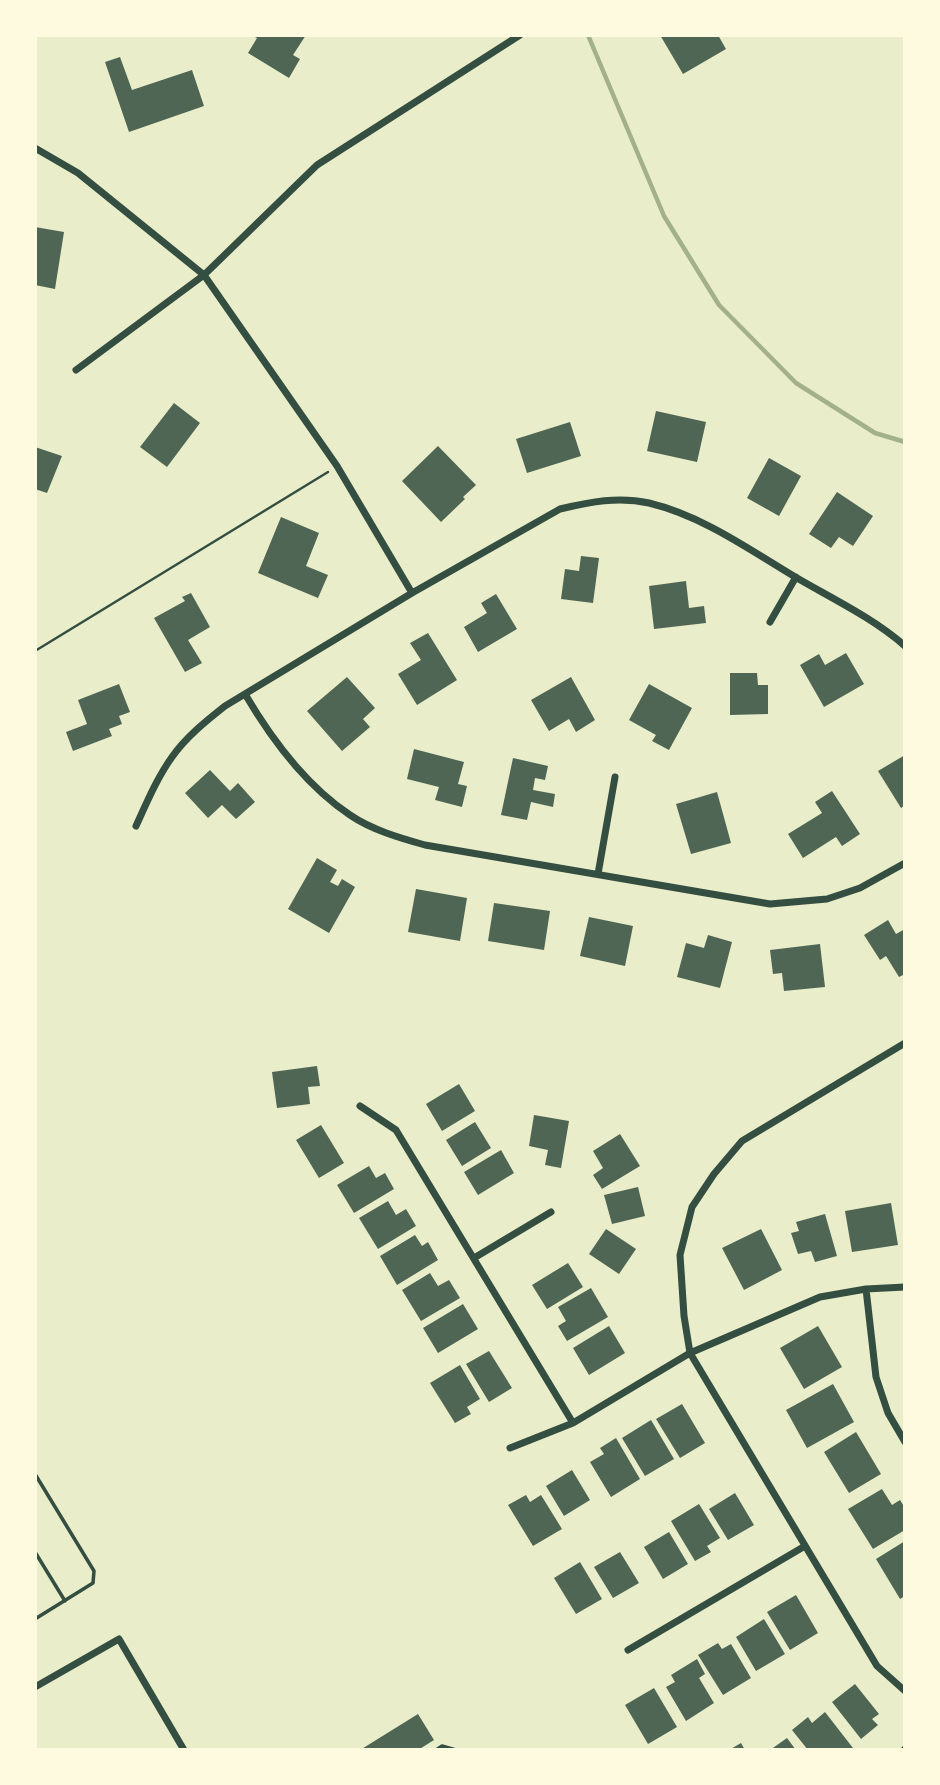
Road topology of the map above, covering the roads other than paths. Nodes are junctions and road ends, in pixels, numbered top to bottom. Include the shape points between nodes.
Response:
1 (520, 35) edge
2 (35, 148) edge
3 (204, 275) junction
4 (76, 370) dead end
5 (796, 577) junction
6 (412, 593) junction
7 (770, 622) dead end
8 (905, 646) edge
9 (245, 694) junction
10 (615, 777) dead end
11 (136, 826) dead end
12 (905, 863) edge
13 (598, 874) junction
14 (905, 1043) edge
15 (360, 1106) dead end
16 (551, 1212) dead end
17 (474, 1258) junction
18 (905, 1287) edge
19 (866, 1289) junction
20 (690, 1353) junction
21 (573, 1423) junction
22 (905, 1442) edge
23 (510, 1448) dead end
24 (35, 1474) edge
25 (805, 1546) junction
26 (35, 1552) edge
27 (65, 1601) junction
28 (35, 1619) edge
29 (628, 1650) dead end
30 (35, 1687) edge
31 (905, 1691) edge
32 (184, 1750) edge
33 (436, 1750) edge
34 (456, 1750) edge

1 - 3 street via 317,165
2 - 3 street via 78,173
3 - 4 street
3 - 6 street via 337,466
5 - 6 street via 700,521 648,503 605,499 559,509
5 - 7 street
5 - 8 street
6 - 9 street
9 - 11 street via 204,722 174,755
9 - 13 street via 292,762 351,816 425,845
10 - 13 street
12 - 13 street via 860,888 827,899 770,904
14 - 20 street via 742,1141 714,1174 692,1207 680,1255
15 - 17 street via 396,1130
16 - 17 street
17 - 21 street
18 - 19 street
19 - 20 street via 820,1297
19 - 22 street via 876,1377 888,1413
20 - 21 street
20 - 25 street
21 - 23 street
24 - 27 lane via 94,1571 93,1583
25 - 29 street
25 - 31 street via 877,1666
26 - 27 lane
27 - 28 lane
30 - 32 street via 119,1639
33 - 34 lane via 442,1746

